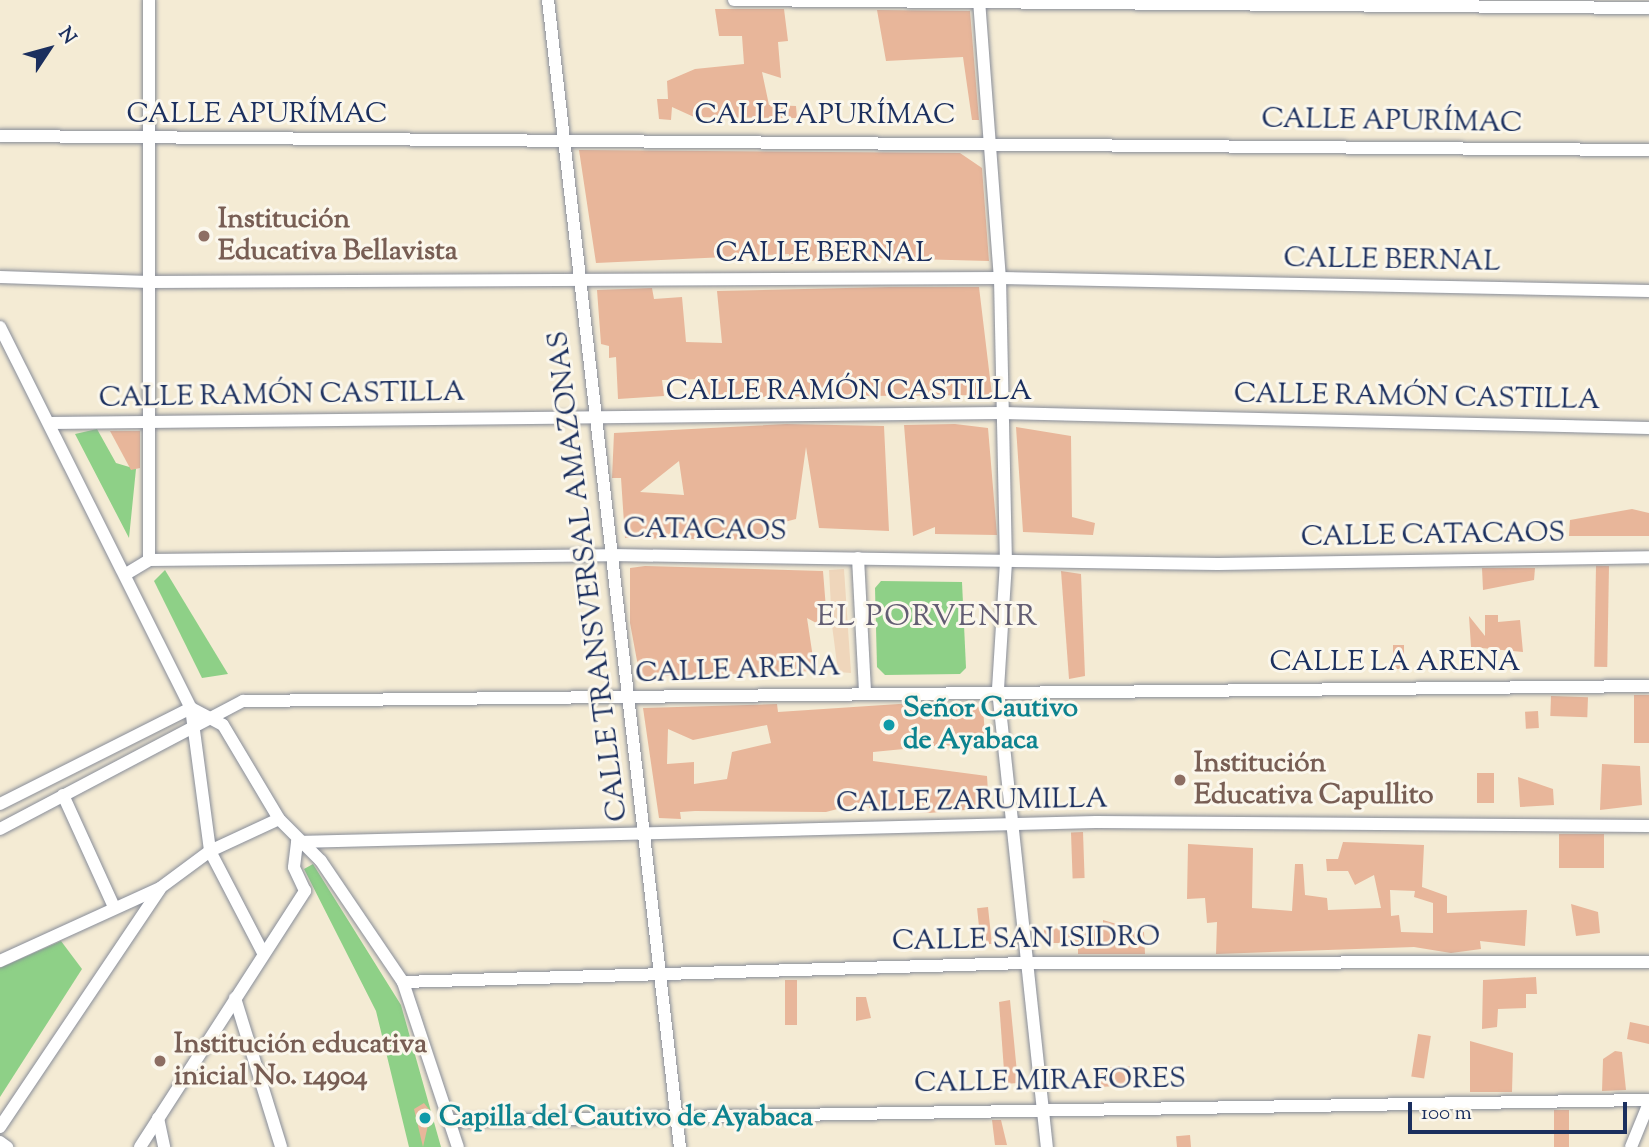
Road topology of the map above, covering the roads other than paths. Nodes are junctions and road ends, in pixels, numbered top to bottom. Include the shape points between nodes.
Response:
1 (149, 0) edge
2 (548, 0) edge
3 (734, 0) edge
4 (979, 1) edge
5 (1649, 8) edge
6 (0, 136) edge
7 (564, 138) junction
8 (151, 141) junction
9 (992, 142) junction
10 (1649, 150) edge
11 (0, 277) edge
12 (1000, 278) junction
13 (579, 279) junction
14 (149, 282) junction
15 (1649, 291) edge
16 (0, 327) edge
17 (1002, 413) junction
18 (595, 418) junction
19 (152, 421) junction
20 (50, 423) junction
21 (1649, 428) edge
22 (611, 555) junction
23 (1649, 557) edge
24 (858, 558) junction
25 (149, 560) junction
26 (1006, 562) junction
27 (1218, 564) joint
28 (126, 574) junction
29 (1649, 686) edge
30 (1142, 689) joint
31 (998, 690) junction
32 (865, 692) junction
33 (632, 699) junction
34 (191, 708) junction
35 (214, 716) junction
36 (198, 724) junction
37 (63, 795) junction
38 (0, 804) edge
39 (279, 819) junction
40 (1649, 825) edge
41 (0, 828) edge
42 (1009, 828) junction
43 (643, 832) junction
44 (297, 842) junction
45 (209, 851) junction
46 (160, 888) junction
47 (114, 907) junction
48 (262, 951) junction
49 (0, 961) edge
50 (1649, 962) edge
51 (1026, 963) junction
52 (660, 971) junction
53 (403, 982) junction
54 (235, 998) junction
55 (1649, 1101) edge
56 (1041, 1106) junction
57 (677, 1112) junction
58 (158, 1118) junction
59 (452, 1121) junction
60 (0, 1127) edge
61 (140, 1147) edge
62 (164, 1147) edge
63 (281, 1147) edge
64 (458, 1147) edge
65 (680, 1147) edge
66 (1047, 1147) edge
67 (1631, 1147) edge

1 - 8 street
2 - 7 street, CALLE TRANSVERSAL AMAZONAS
3 - 4 street
4 - 5 street
4 - 9 street
6 - 8 street, CALLE APURÍMAC
7 - 8 street, CALLE APURÍMAC
7 - 9 street, CALLE APURÍMAC
7 - 13 street, CALLE TRANSVERSAL AMAZONAS
8 - 14 street
9 - 10 street, CALLE APURÍMAC
9 - 12 street
11 - 14 street, CALLE BERNAL
12 - 13 street, CALLE BERNAL
12 - 15 street, CALLE BERNAL
12 - 17 street
13 - 14 street, CALLE BERNAL
13 - 18 street, CALLE TRANSVERSAL AMAZONAS
14 - 19 street
16 - 20 street
17 - 18 street, CALLE RAMÓN CASTILLA
17 - 21 street, CALLE RAMÓN CASTILLA
17 - 26 street
18 - 19 street, CALLE RAMÓN CASTILLA
18 - 22 street, CALLE TRANSVERSAL AMAZONAS
19 - 20 street, CALLE RAMÓN CASTILLA
19 - 25 street
20 - 28 street
22 - 24 street, CATACAOS
22 - 25 street, CATACAOS
22 - 33 street, CALLE TRANSVERSAL AMAZONAS
23 - 27 street, CALLE CATACAOS
24 - 26 street, CATACAOS
24 - 32 street
25 - 28 street
26 - 27 street, CATACAOS
26 - 31 street
28 - 34 street
29 - 30 street, CALLE LA ARENA
30 - 31 street, CALLE ARENA
31 - 32 street, CALLE ARENA
31 - 42 street
32 - 33 street, CALLE ARENA
33 - 35 street, CALLE ARENA via 243,701
33 - 43 street, CALLE TRANSVERSAL AMAZONAS
34 - 35 street
34 - 36 street
34 - 38 street
35 - 36 street, CALLE ARENA
35 - 39 street
36 - 37 street, CALLE ARENA
36 - 45 street
37 - 41 street, CALLE ARENA
37 - 47 street
39 - 44 street
39 - 45 street
40 - 42 street, CALLE ZARUMILLA via 1096,822
42 - 43 street, CALLE ZARUMILLA
42 - 51 street
43 - 44 street, CALLE ZARUMILLA
43 - 52 street, CALLE TRANSVERSAL AMAZONAS
44 - 48 street via 294,867 305,891
44 - 53 street via 321,861
45 - 46 street
45 - 48 street
46 - 47 street
46 - 60 street
47 - 49 street
48 - 54 street
50 - 51 street, CALLE SAN ISIDRO
51 - 52 street, CALLE SAN ISIDRO
51 - 56 street
52 - 53 street, CALLE SAN ISIDRO
52 - 57 street, CALLE TRANSVERSAL AMAZONAS
53 - 59 street
54 - 58 street
54 - 63 street
55 - 56 street, CALLE MIRAFORES
55 - 67 street
56 - 57 street, CALLE MIRAFORES
56 - 66 street
57 - 59 street, CALLE MIRAFORES
57 - 65 street, CALLE TRANSVERSAL AMAZONAS
58 - 61 street
58 - 62 street
59 - 64 street

